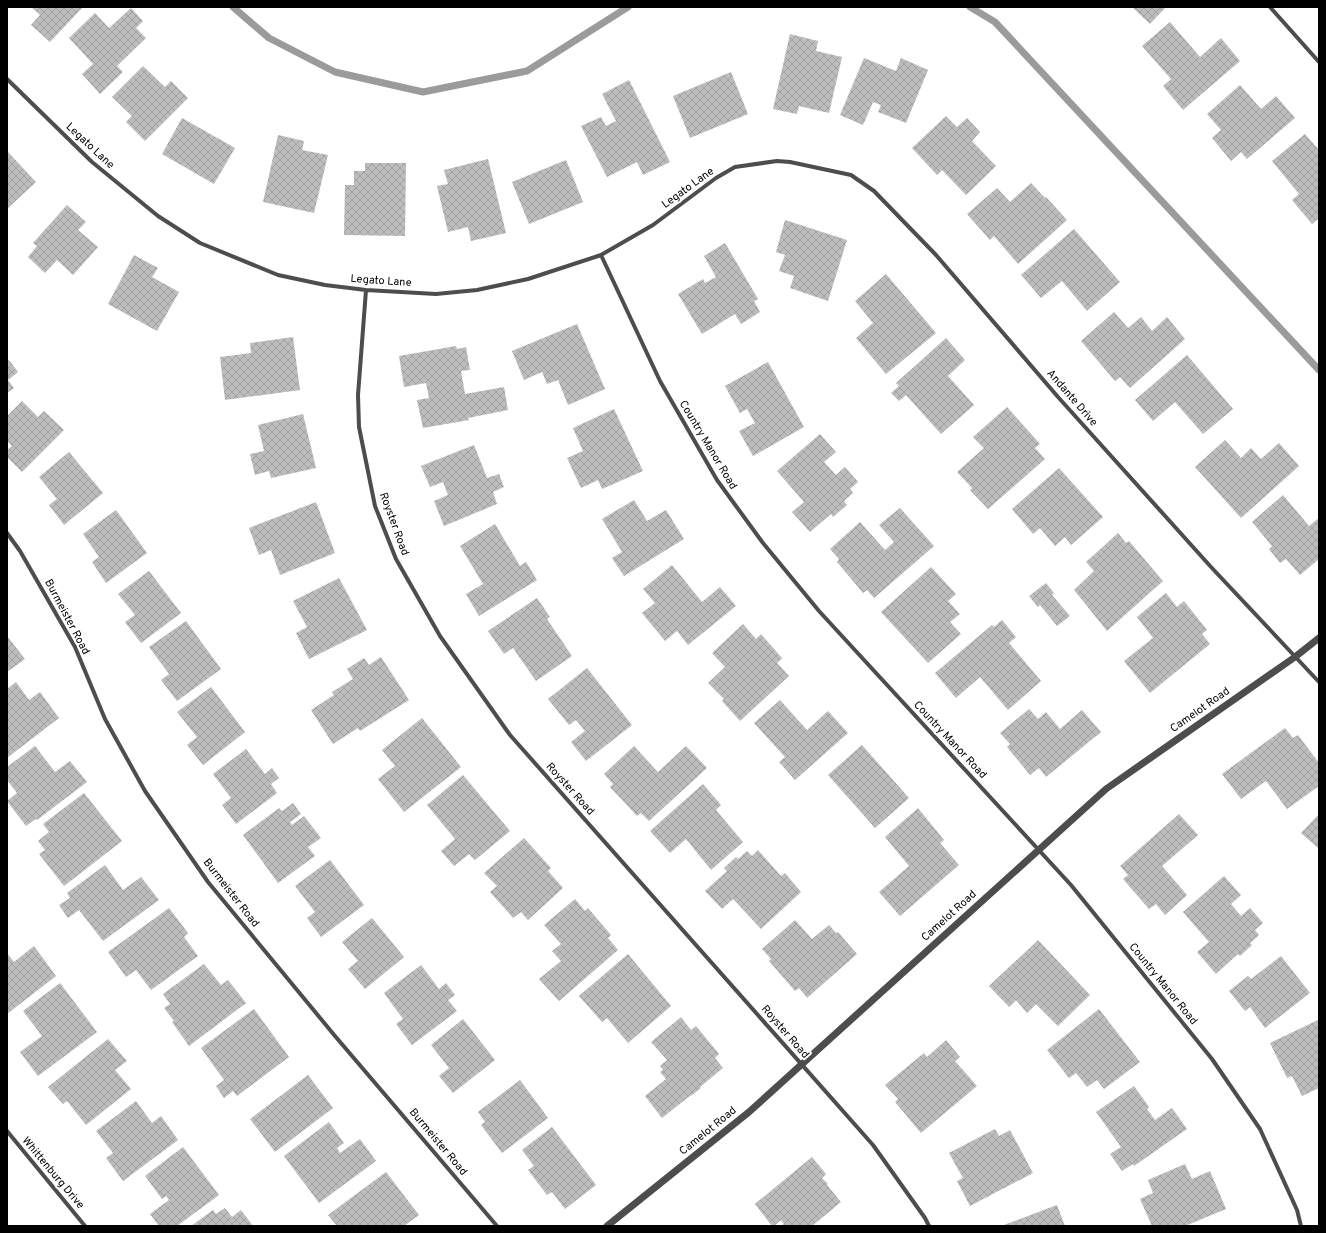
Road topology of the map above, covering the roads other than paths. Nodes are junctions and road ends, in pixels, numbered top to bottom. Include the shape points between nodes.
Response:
1 (1270, 7) edge
2 (1319, 62) edge
3 (7, 79) edge
4 (790, 162) joint
5 (601, 255) junction
6 (366, 290) junction
7 (7, 533) edge
8 (1319, 638) edge
9 (1295, 657) junction
10 (1319, 682) edge
11 (1039, 849) junction
12 (802, 1065) junction
13 (7, 1131) edge
14 (85, 1226) edge
15 (498, 1226) edge
16 (607, 1226) edge
17 (929, 1226) edge
18 (1301, 1226) edge

1 - 2 street
3 - 6 street, Legato Lane via 92,162 158,216 200,243 278,275
4 - 5 street, Legato Lane via 777,161 735,167 653,225
4 - 9 street, Andante Drive via 851,175 874,191 936,255 1058,397
5 - 6 street, Legato Lane via 528,279 477,290 436,294
5 - 11 street, Country Manor Road via 660,381 717,480 763,543 819,611
6 - 12 street, Royster Road via 358,395 359,427 375,506 403,572 440,636 510,735
7 - 15 street, Burmeister Road via 75,647 105,718 145,791 208,882 335,1036
8 - 9 street, Camelot Road
9 - 10 street, Andante Drive
9 - 11 street, Camelot Road via 1106,789
11 - 12 street, Camelot Road
11 - 18 street, Country Manor Road via 1072,885 1212,1059 1260,1130 1297,1210
12 - 16 street, Camelot Road via 749,1112
12 - 17 street, Royster Road via 873,1145
13 - 14 street, Whittenburg Drive

